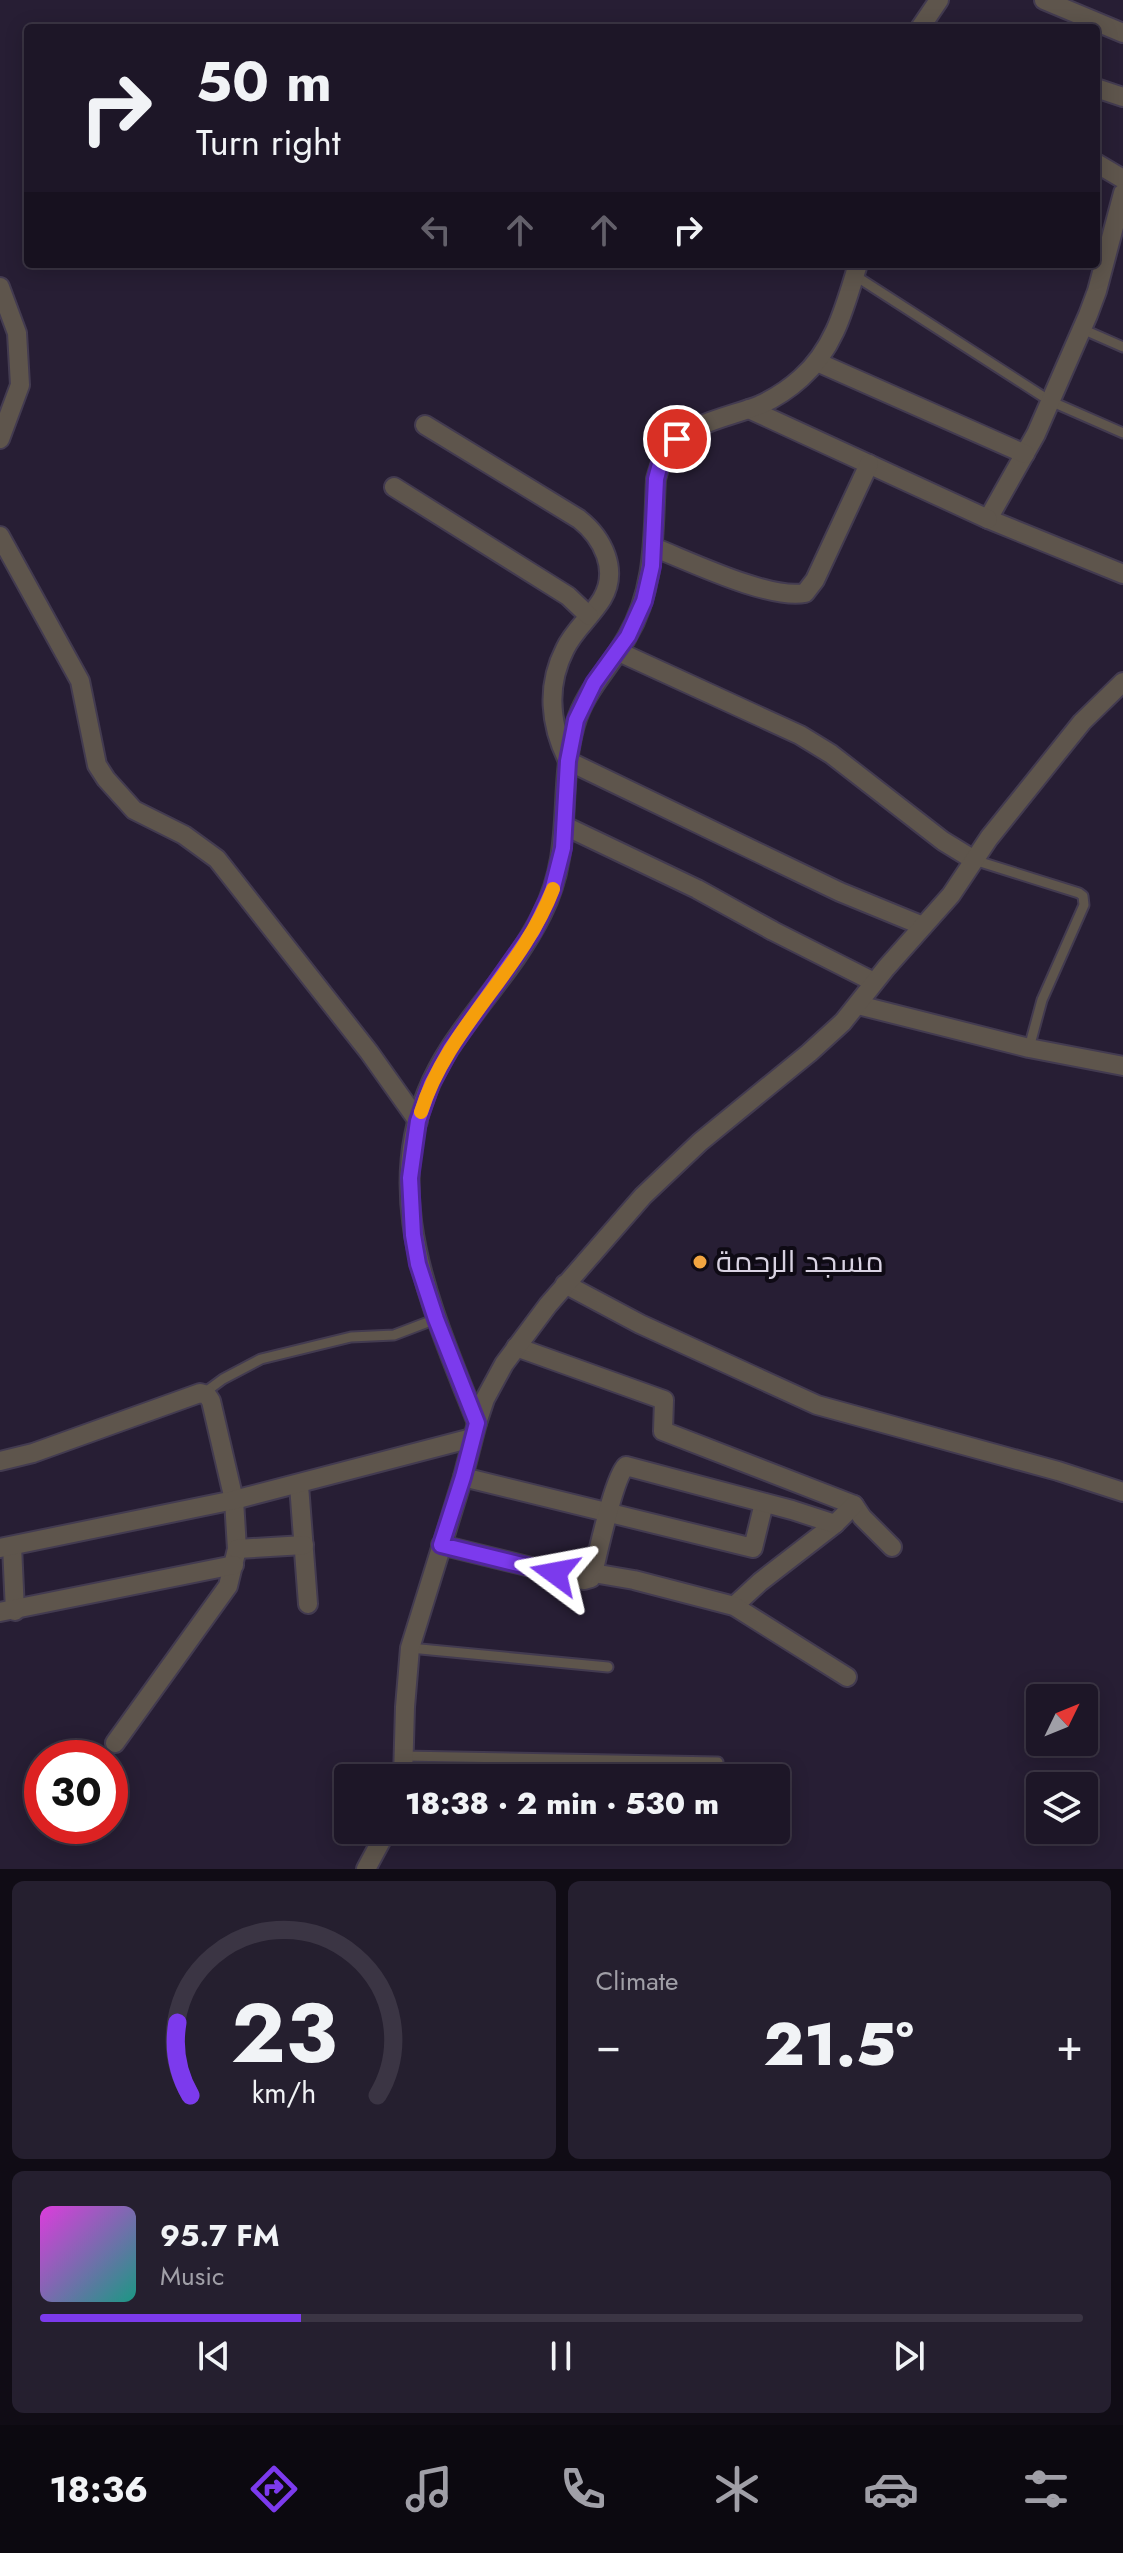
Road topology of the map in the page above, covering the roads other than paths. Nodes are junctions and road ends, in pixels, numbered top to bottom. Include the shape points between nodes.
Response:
1 (939, 0) edge
2 (1044, 0) edge
3 (923, 24) edge
4 (1123, 33) edge
5 (1100, 89) edge
6 (1123, 97) edge
7 (1100, 165) edge
8 (1123, 179) edge
9 (1123, 193) edge
10 (856, 270) edge
11 (0, 287) edge
12 (1082, 329) junction
13 (1123, 347) edge
14 (817, 362) junction
15 (1050, 401) junction
16 (749, 409) junction
17 (425, 425) dead end
18 (1123, 433) edge
19 (0, 439) edge
20 (1025, 454) junction
21 (869, 464) junction
22 (394, 487) dead end
23 (988, 519) junction
24 (0, 536) edge
25 (653, 547) junction
26 (1123, 574) edge
27 (589, 616) junction
28 (619, 652) junction
29 (1119, 691) edge
30 (568, 761) junction
31 (565, 826) junction
32 (974, 860) junction
33 (923, 926) junction
34 (874, 982) junction
35 (858, 1005) junction
36 (1029, 1048) junction
37 (1123, 1066) edge
38 (418, 1121) junction
39 (565, 1284) junction
40 (436, 1319) junction
41 (516, 1347) junction
42 (204, 1393) junction
43 (474, 1430) junction
44 (0, 1461) edge
45 (463, 1477) junction
46 (299, 1485) junction
47 (1123, 1492) edge
48 (234, 1500) junction
49 (764, 1503) junction
50 (854, 1505) junction
51 (609, 1512) junction
52 (835, 1524) junction
53 (304, 1545) junction
54 (441, 1545) junction
55 (6, 1547) edge
56 (892, 1547) dead end
57 (753, 1548) junction
58 (235, 1557) junction
59 (593, 1573) junction
60 (760, 1582) junction
61 (308, 1604) dead end
62 (734, 1606) junction
63 (8, 1612) edge
64 (410, 1648) junction
65 (608, 1667) dead end
66 (847, 1677) dead end
67 (117, 1740) edge
68 (403, 1756) junction
69 (718, 1762) dead end
70 (403, 1764) edge
71 (379, 1844) edge
72 (366, 1869) edge

1 - 3 street
2 - 4 street
5 - 6 street
7 - 8 street
9 - 12 street
10 - 14 street via 839,326
10 - 15 lane
11 - 19 street via 17,333 20,385
12 - 13 lane
12 - 15 street
14 - 16 street via 778,396
14 - 20 street
15 - 18 lane
15 - 20 street
16 - 21 street
16 - 25 street via 689,431 667,451 656,479
17 - 27 street via 579,519 596,535 607,557 609,580
20 - 23 street
21 - 23 street
21 - 25 street via 805,593 755,586
22 - 27 street via 560,591
23 - 26 street
24 - 38 street via 80,681 97,765 106,779 134,810 193,840 217,859
25 - 28 street via 644,601
27 - 30 street via 561,657 553,696 555,729
28 - 30 street via 584,701
28 - 32 street via 800,735
29 - 32 street via 1082,722
30 - 31 street
30 - 33 street via 840,892
31 - 34 street
31 - 38 street via 544,911 450,1049
32 - 33 street
32 - 36 lane via 1079,893 1084,900 1042,1000
33 - 34 street
34 - 35 street
35 - 36 street
35 - 39 street via 671,1169
36 - 37 street
38 - 40 street via 410,1178 412,1221 418,1264
39 - 41 street
39 - 47 street via 817,1405
40 - 42 lane via 394,1335 351,1337 261,1359
40 - 43 street
41 - 43 street via 494,1381
41 - 50 street via 664,1400 663,1431
42 - 44 street
42 - 48 street via 213,1408
43 - 45 street
43 - 46 street
45 - 51 street
45 - 54 street
46 - 48 street
46 - 53 street
48 - 55 street
48 - 58 street
49 - 51 street via 626,1466
49 - 52 street
49 - 57 street
50 - 52 street
50 - 56 street
51 - 57 street
51 - 59 street
52 - 60 street
53 - 58 street
53 - 61 street
54 - 59 street via 584,1580
54 - 64 street
55 - 63 street
57 - 60 street via 751,1568
58 - 63 street
58 - 67 street via 228,1586
59 - 62 street
60 - 62 street
62 - 66 street
64 - 65 lane
64 - 68 street
68 - 69 lane
68 - 70 street
71 - 72 street

